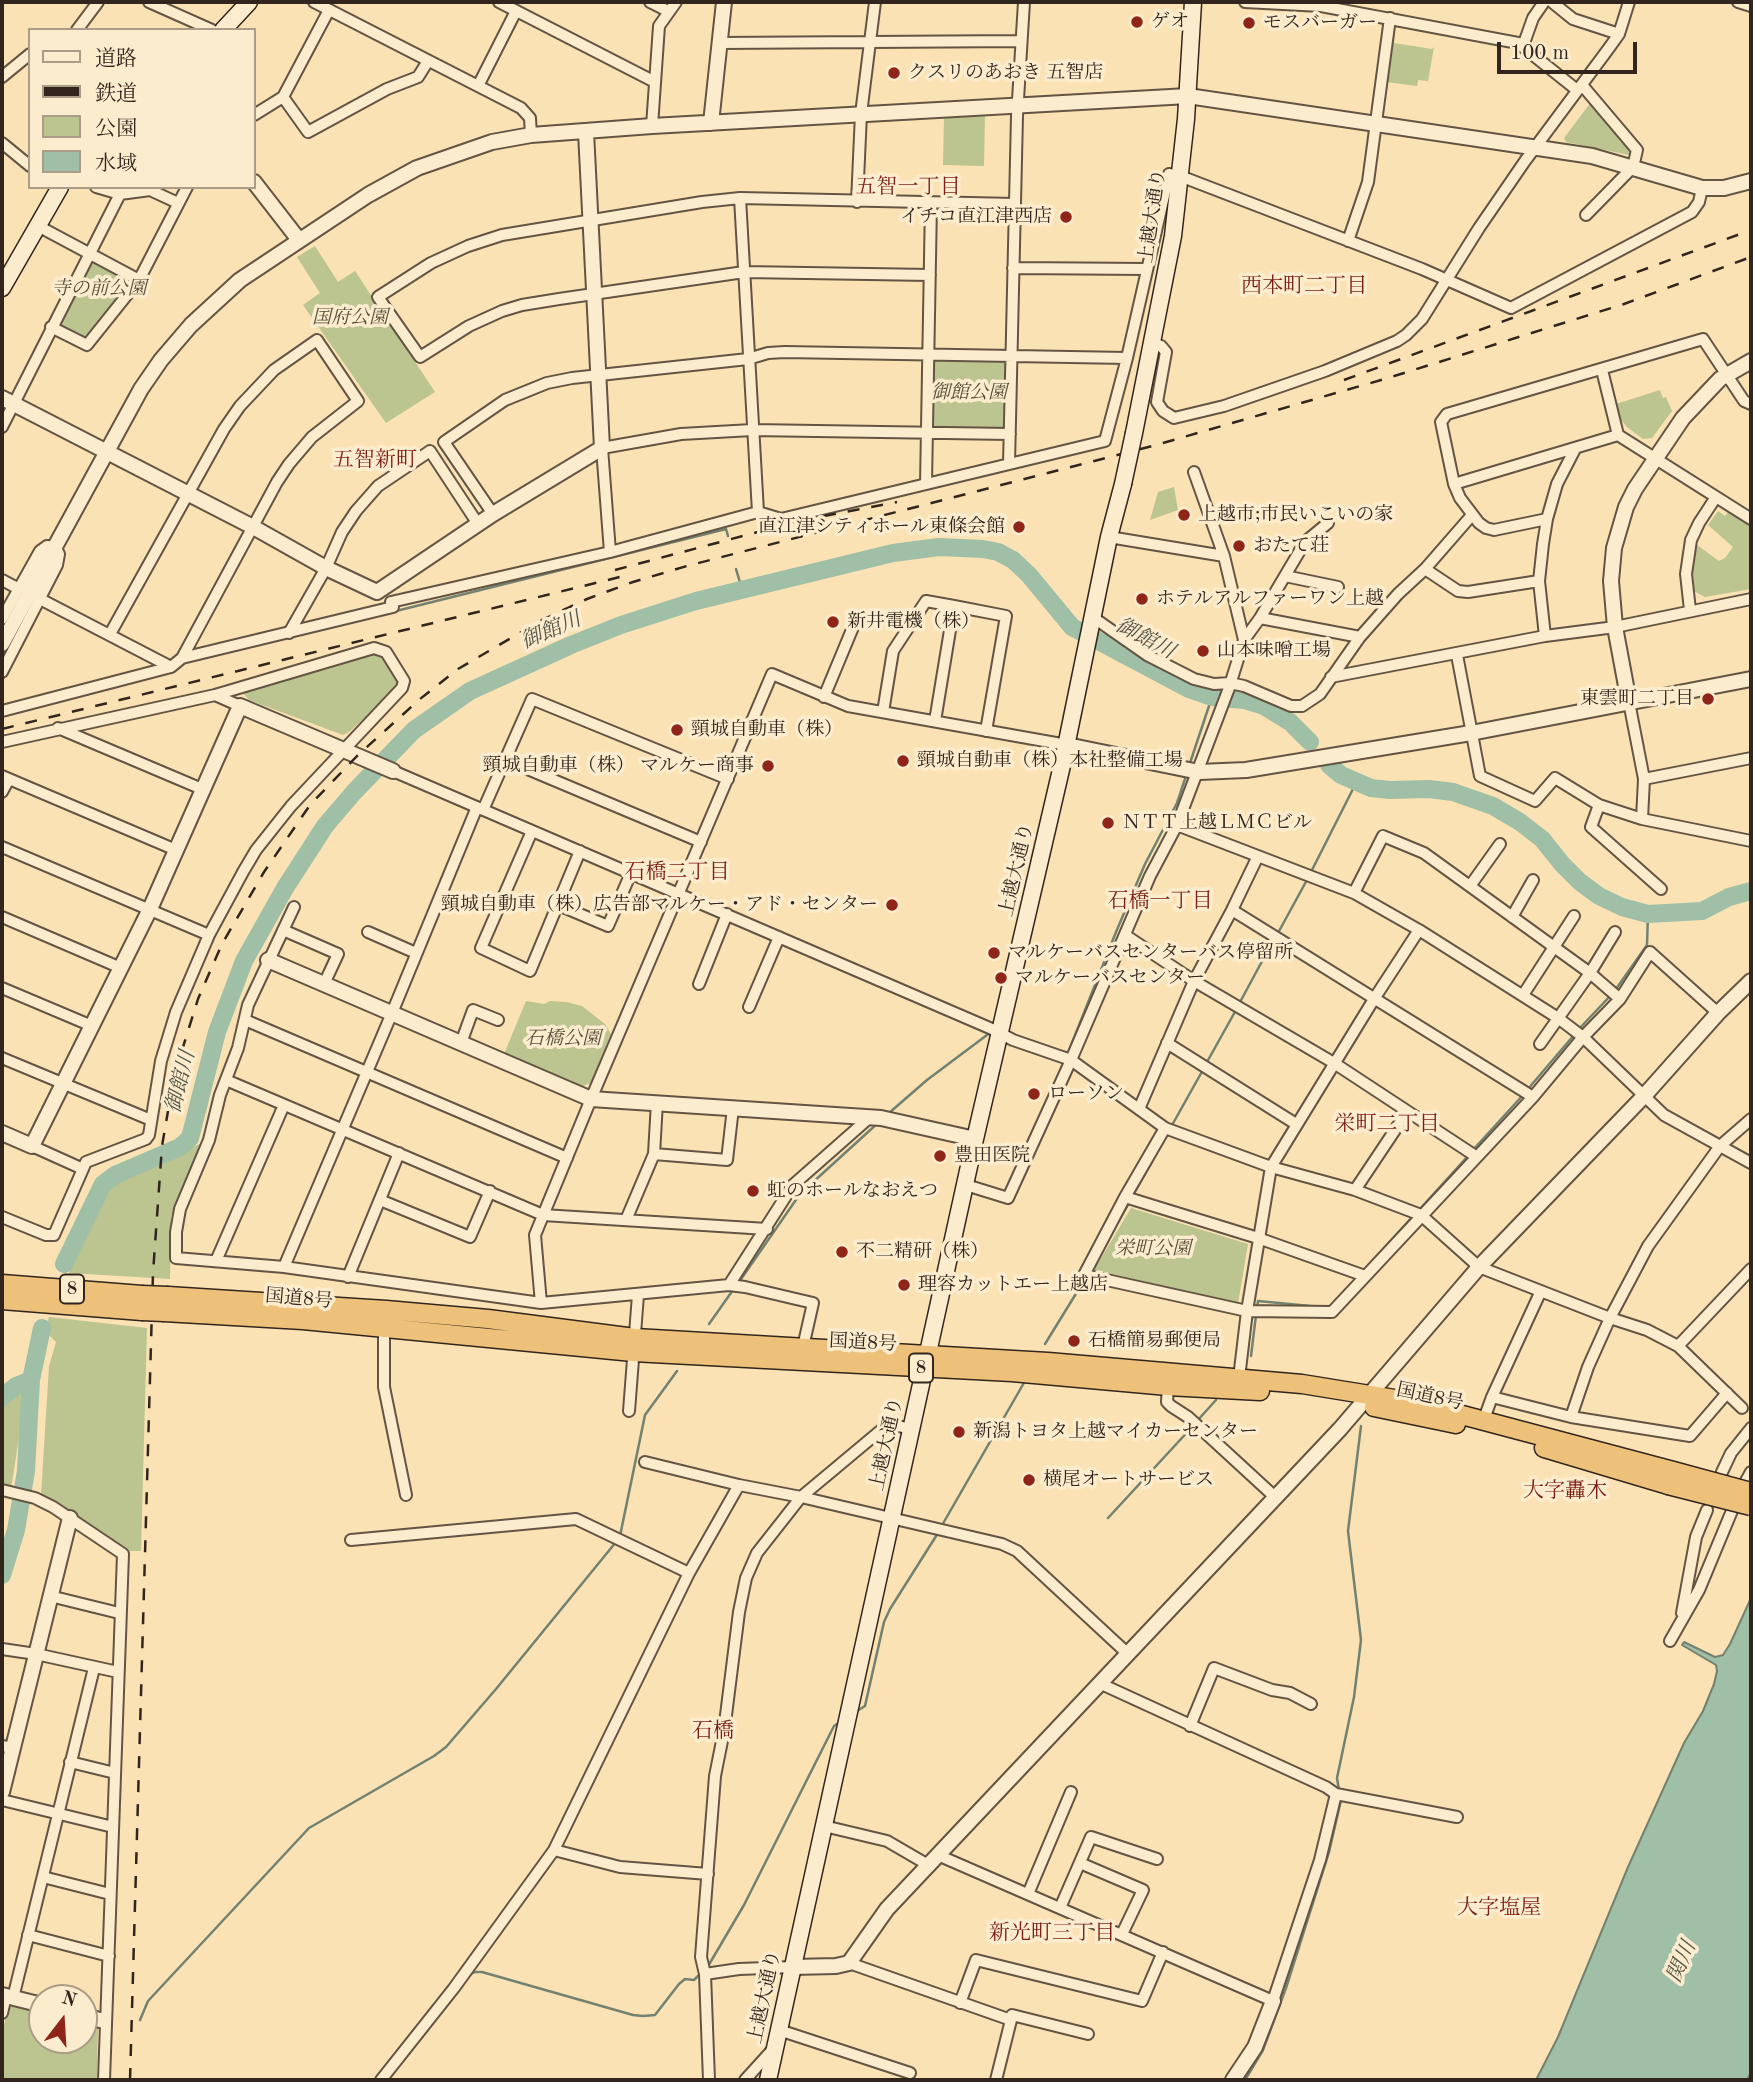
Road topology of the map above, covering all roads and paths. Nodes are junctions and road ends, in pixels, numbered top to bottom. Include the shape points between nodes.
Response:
1 (98, 2) edge
2 (149, 2) edge
3 (249, 2) edge
4 (314, 2) edge
5 (499, 2) edge
6 (650, 2) edge
7 (676, 2) edge
8 (723, 2) edge
9 (875, 2) edge
10 (1024, 2) edge
11 (1193, 2) edge
12 (1245, 2) edge
13 (1544, 2) edge
14 (1552, 2) edge
15 (1629, 2) edge
16 (1738, 2) edge
17 (1751, 6) edge
18 (329, 10) junction
19 (516, 11) junction
20 (668, 11) junction
21 (1390, 19) junction
22 (78, 28) edge
23 (208, 28) edge
24 (225, 28) edge
25 (1619, 34) junction
26 (1021, 41) junction
27 (719, 43) junction
28 (870, 43) junction
29 (1523, 46) junction
30 (28, 56) edge
31 (428, 61) junction
32 (2, 77) edge
33 (655, 82) junction
34 (478, 86) junction
35 (1579, 88) junction
36 (1188, 96) junction
37 (283, 97) junction
38 (1017, 106) junction
39 (256, 114) edge
40 (861, 114) junction
41 (710, 122) junction
42 (1376, 124) junction
43 (652, 126) junction
44 (586, 132) junction
45 (531, 135) junction
46 (2, 144) edge
47 (1536, 147) junction
48 (28, 164) edge
49 (1633, 167) junction
50 (1180, 176) junction
51 (1751, 181) edge
52 (256, 185) edge
53 (1702, 188) junction
54 (58, 189) edge
55 (103, 189) edge
56 (186, 189) edge
57 (120, 194) junction
58 (740, 198) junction
59 (857, 202) junction
60 (178, 203) junction
61 (931, 203) junction
62 (1015, 204) junction
63 (1586, 215) dead end
64 (590, 220) junction
65 (38, 226) junction
66 (299, 240) junction
67 (1348, 241) junction
68 (89, 253) junction
69 (1013, 268) junction
70 (1147, 269) junction
71 (744, 272) junction
72 (930, 275) junction
73 (139, 280) junction
74 (1448, 281) junction
75 (2, 288) edge
76 (595, 295) junction
77 (51, 327) junction
78 (1153, 344) junction
79 (929, 354) junction
80 (1012, 355) junction
81 (1127, 358) junction
82 (748, 359) junction
83 (1751, 361) edge
84 (1602, 370) junction
85 (1726, 375) junction
86 (599, 376) junction
87 (7, 402) edge
88 (1751, 404) edge
89 (2, 427) edge
90 (752, 430) junction
91 (927, 433) junction
92 (1010, 434) junction
93 (1618, 435) junction
94 (602, 448) junction
95 (1575, 449) junction
96 (106, 452) junction
97 (1654, 460) junction
98 (1009, 464) junction
99 (1194, 472) dead end
100 (926, 484) junction
101 (1454, 484) junction
102 (187, 495) junction
103 (1716, 497) junction
104 (758, 512) junction
105 (493, 514) junction
106 (1472, 515) junction
107 (1546, 519) junction
108 (1751, 519) edge
109 (1328, 523) dead end
110 (478, 524) junction
111 (253, 527) junction
112 (1109, 537) junction
113 (55, 547) junction
114 (610, 552) junction
115 (1224, 556) junction
116 (326, 568) junction
117 (1425, 569) junction
118 (1284, 576) junction
119 (2, 580) edge
120 (1539, 581) junction
121 (1338, 587) dead end
122 (19, 589) junction
123 (377, 592) junction
124 (40, 599) junction
125 (1751, 599) edge
126 (954, 606) junction
127 (382, 609) junction
128 (1689, 610) junction
129 (1260, 618) junction
130 (2, 619) edge
131 (856, 620) dead end
132 (1093, 621) junction
133 (1615, 627) junction
134 (289, 632) junction
135 (110, 634) junction
136 (1545, 636) junction
137 (1360, 637) junction
138 (1244, 640) junction
139 (2, 645) edge
140 (1457, 655) junction
141 (182, 658) junction
142 (171, 667) junction
143 (2, 672) edge
144 (1331, 677) junction
145 (1751, 679) edge
146 (1230, 686) junction
147 (215, 695) junction
148 (824, 697) junction
149 (1629, 702) junction
150 (240, 706) junction
151 (2, 711) edge
152 (883, 712) junction
153 (935, 722) junction
154 (58, 728) junction
155 (986, 731) junction
156 (1471, 733) junction
157 (2, 742) edge
158 (1067, 745) junction
159 (342, 749) junction
160 (1751, 758) edge
161 (506, 760) junction
162 (393, 771) joint
163 (1199, 772) junction
164 (5, 777) edge
165 (727, 779) junction
166 (1644, 779) junction
167 (202, 789) junction
168 (2, 792) edge
169 (1599, 805) junction
170 (480, 808) junction
171 (1642, 819) junction
172 (1177, 825) junction
173 (532, 831) junction
174 (1751, 841) edge
175 (701, 842) junction
176 (1500, 844) dead end
177 (2, 847) edge
178 (176, 850) junction
179 (580, 851) junction
180 (1258, 856) junction
181 (631, 873) junction
182 (1533, 880) dead end
183 (1470, 886) junction
184 (1661, 889) dead end
185 (1354, 893) junction
186 (679, 894) junction
187 (556, 904) junction
188 (294, 907) dead end
189 (150, 909) junction
190 (1232, 909) junction
191 (727, 914) junction
192 (1574, 916) dead end
193 (2, 917) edge
194 (1512, 917) junction
195 (283, 930) junction
196 (1419, 930) junction
197 (368, 932) dead end
198 (1615, 932) dead end
199 (209, 934) junction
200 (1125, 935) junction
201 (779, 937) junction
202 (1553, 946) junction
203 (416, 953) junction
204 (268, 960) junction
205 (121, 968) junction
206 (1590, 974) junction
207 (1194, 981) junction
208 (1751, 981) edge
209 (324, 984) junction
210 (699, 984) dead end
211 (2, 988) edge
212 (1523, 995) junction
213 (1374, 999) junction
214 (1620, 999) junction
215 (749, 1007) dead end
216 (392, 1013) junction
217 (1718, 1013) junction
218 (1558, 1018) junction
219 (245, 1020) junction
220 (498, 1020) dead end
221 (92, 1026) junction
222 (1002, 1033) junction
223 (1583, 1037) junction
224 (461, 1043) junction
225 (1167, 1043) junction
226 (1540, 1044) dead end
227 (2, 1058) edge
228 (1071, 1060) junction
229 (1334, 1063) junction
230 (368, 1072) junction
231 (226, 1080) junction
232 (63, 1084) junction
233 (1644, 1096) junction
234 (1533, 1097) junction
235 (591, 1099) junction
236 (657, 1102) junction
237 (284, 1105) junction
238 (733, 1108) junction
239 (1139, 1109) junction
240 (1407, 1112) junction
241 (869, 1118) junction
242 (151, 1119) junction
243 (1751, 1119) edge
244 (1296, 1124) junction
245 (1165, 1128) junction
246 (344, 1130) junction
247 (2, 1133) edge
248 (975, 1139) junction
249 (32, 1146) junction
250 (1720, 1146) junction
251 (399, 1153) junction
252 (654, 1154) junction
253 (1477, 1157) junction
254 (566, 1158) junction
255 (1751, 1163) edge
256 (1271, 1167) junction
257 (83, 1169) junction
258 (966, 1185) junction
259 (1356, 1190) junction
260 (490, 1191) junction
261 (1125, 1197) junction
262 (380, 1199) junction
263 (543, 1214) junction
264 (1421, 1215) junction
265 (2, 1217) edge
266 (626, 1220) junction
267 (767, 1228) junction
268 (1258, 1238) junction
269 (216, 1261) junction
270 (284, 1267) junction
271 (1479, 1268) junction
272 (1365, 1276) junction
273 (1749, 1276) edge
274 (348, 1277) junction
275 (2, 1284) edge
276 (736, 1286) junction
277 (1540, 1293) junction
278 (638, 1295) junction
279 (2, 1300) edge
280 (142, 1303) junction
281 (541, 1303) junction
282 (166, 1304) junction
283 (1247, 1311) junction
284 (1609, 1318) junction
285 (384, 1328) junction
286 (634, 1345) junction
287 (1678, 1346) junction
288 (803, 1347) junction
289 (926, 1361) junction
290 (1239, 1378) junction
291 (1168, 1386) junction
292 (1727, 1394) junction
293 (1492, 1397) junction
294 (1364, 1400) junction
295 (1742, 1408) dead end
296 (629, 1411) dead end
297 (1571, 1417) junction
298 (1484, 1419) junction
299 (1751, 1428) edge
300 (911, 1429) junction
301 (645, 1462) dead end
302 (1722, 1472) dead end
303 (1751, 1472) edge
304 (1671, 1478) junction
305 (738, 1485) junction
306 (6, 1492) edge
307 (406, 1495) dead end
308 (801, 1497) junction
309 (1275, 1497) junction
310 (1745, 1497) edge
311 (1707, 1510) dead end
312 (70, 1518) junction
313 (894, 1518) junction
314 (351, 1540) dead end
315 (689, 1573) junction
316 (50, 1596) junction
317 (119, 1613) junction
318 (2, 1649) edge
319 (36, 1654) junction
320 (1128, 1654) junction
321 (94, 1668) junction
322 (118, 1672) junction
323 (1099, 1683) junction
324 (1311, 1703) dead end
325 (1190, 1726) junction
326 (7, 1747) edge
327 (70, 1762) junction
328 (115, 1773) junction
329 (2, 1792) edge
330 (1071, 1792) dead end
331 (1336, 1794) junction
332 (2, 1800) edge
333 (58, 1814) junction
334 (1457, 1817) dead end
335 (824, 1826) junction
336 (113, 1827) junction
337 (554, 1850) junction
338 (1157, 1859) dead end
339 (935, 1861) junction
340 (1080, 1863) junction
341 (708, 1874) junction
342 (43, 1877) junction
343 (110, 1894) junction
344 (1028, 1894) junction
345 (1059, 1908) junction
346 (1122, 1934) junction
347 (29, 1935) junction
348 (1163, 1952) junction
349 (109, 1956) junction
350 (849, 1963) junction
351 (793, 1967) junction
352 (705, 1974) junction
353 (7, 1996) edge
354 (28, 2001) edge
355 (1273, 2001) junction
356 (960, 2003) junction
357 (2, 2013) edge
358 (98, 2020) edge
359 (1011, 2020) junction
360 (104, 2021) junction
361 (1088, 2034) dead end
362 (777, 2038) junction
363 (910, 2073) dead end
364 (104, 2080) edge
365 (381, 2080) edge
366 (709, 2080) edge
367 (745, 2080) edge
368 (768, 2080) edge
369 (996, 2080) edge
370 (1233, 2080) edge

1 - 22 street
2 - 23 street
3 - 24 main road
4 - 18 street
5 - 19 street
6 - 20 street
7 - 20 street
8 - 27 street
9 - 28 street
10 - 26 street
11 - 36 main road, 上越大通り
12 - 21 street via 1321,6
13 - 29 street
14 - 25 street via 1573,19
15 - 25 street
16 - 17 street
18 - 31 street
18 - 37 street
19 - 33 street
19 - 34 street
20 - 33 street via 659,26
21 - 29 street
21 - 42 street
25 - 35 street
26 - 28 street
26 - 38 street
27 - 28 street
27 - 41 street
28 - 40 street
29 - 35 street
30 - 32 street
31 - 34 street
31 - 37 street via 418,77 308,132
33 - 43 street
34 - 45 street via 527,113
35 - 47 street
35 - 49 street via 1637,150
36 - 38 street
36 - 42 street
36 - 50 main road, 上越大通り
37 - 39 street
38 - 40 street
38 - 62 street
40 - 41 street
40 - 59 street
41 - 43 street
42 - 47 street
42 - 67 street via 1368,182
43 - 44 street
44 - 45 street
44 - 64 street
45 - 66 street via 492,142 417,168
46 - 48 street
47 - 49 street
47 - 74 street
49 - 53 street
49 - 63 street
50 - 67 street
50 - 70 street via 1169,174
50 - 78 main road, 上越大通り
51 - 53 street
52 - 66 street
53 - 74 street via 1692,212 1511,307
54 - 65 main road
55 - 57 street
56 - 60 street
57 - 60 street via 150,190
57 - 68 street
58 - 59 street
58 - 64 street
58 - 71 street
59 - 61 street
60 - 73 street
61 - 62 street
61 - 72 street
62 - 69 street
64 - 76 street
64 - 76 street via 502,235 468,246 431,263 378,298 420,357 502,311
65 - 68 street
65 - 75 main road
66 - 96 street via 240,280 180,337 141,389
67 - 74 street
68 - 73 street
68 - 77 street
69 - 70 street
69 - 80 street
70 - 81 street
71 - 72 street
71 - 76 street
71 - 82 street
72 - 79 street
73 - 77 street via 87,345
74 - 78 street via 1422,319 1397,341 1325,371 1183,417 1168,416 1157,402 1166,352
76 - 86 street
77 - 87 street
78 - 112 main road, 上越大通り, bridge
79 - 80 street
79 - 82 street via 785,352
79 - 91 street
80 - 81 street
80 - 92 street
81 - 98 street via 1105,441
82 - 86 street
82 - 90 street
83 - 85 street
84 - 85 street via 1703,339
84 - 93 street
84 - 101 street via 1447,414 1441,422
85 - 88 street
85 - 97 street via 1682,418
86 - 94 street
86 - 105 street via 523,391 444,442
87 - 89 street
87 - 96 street
90 - 91 street
90 - 94 street via 681,434
90 - 104 street
91 - 92 street
91 - 100 street
92 - 98 street
93 - 95 street
93 - 97 street
94 - 105 street
94 - 114 street
95 - 101 street
95 - 107 street
96 - 102 street
96 - 113 street
97 - 103 street
97 - 133 street via 1619,526 1612,563
98 - 100 street
99 - 115 street
100 - 104 street via 781,519
101 - 106 street
102 - 111 street
102 - 111 street via 240,406 274,370 317,341 358,401 299,451
102 - 135 street
103 - 108 street
103 - 128 street via 1691,540 1686,574
104 - 114 street
105 - 110 street
106 - 107 street via 1494,530
106 - 117 street
107 - 120 street
109 - 118 street via 1305,541
110 - 116 street via 430,451 365,500 342,532
110 - 123 street
111 - 116 street
111 - 141 street
112 - 115 street
112 - 132 main road
113 - 122 street via 40,551
113 - 124 street via 59,560
113 - 139 street
114 - 127 street via 391,602 393,607
115 - 138 street
116 - 123 street
116 - 134 street
117 - 120 street via 1458,591
117 - 137 street
118 - 121 street
118 - 129 street
119 - 122 street
120 - 136 street
122 - 130 street
123 - 127 street
124 - 135 street
124 - 143 street
125 - 128 street
126 - 152 street via 926,601 893,652
126 - 153 street
126 - 155 street via 1006,616
127 - 134 street
128 - 133 street
129 - 137 street
129 - 138 street
131 - 148 street
132 - 146 street via 1194,679
132 - 158 main road, 上越大通り
133 - 136 street
133 - 149 street
134 - 141 street
135 - 142 street
136 - 140 street
137 - 144 street
138 - 146 street
140 - 144 street
140 - 156 street
141 - 142 street
142 - 151 street
144 - 146 street via 1320,694 1302,706 1291,706 1244,686
145 - 149 street
146 - 163 street
147 - 150 street
147 - 154 street
147 - 159 street via 383,649 403,677 402,688
148 - 152 street
148 - 165 street via 772,674
149 - 156 street
149 - 166 street
150 - 159 street
150 - 167 street
152 - 153 street
153 - 155 street
154 - 157 street
154 - 167 street
155 - 158 street
156 - 163 street via 1274,766
156 - 169 street via 1480,776 1535,801 1555,778
158 - 163 street
158 - 222 main road, 上越大通り
159 - 162 street
159 - 199 street via 257,850
160 - 166 street
161 - 165 street via 532,699
161 - 170 street
161 - 175 street
162 - 170 street
163 - 172 street
164 - 168 street
164 - 178 street
165 - 175 street
166 - 171 street
167 - 178 street
169 - 171 street
169 - 184 street via 1591,827
170 - 173 street
170 - 203 street
171 - 174 street
172 - 180 street
172 - 200 street
173 - 179 street
173 - 187 street via 481,948 530,971
175 - 186 street
176 - 183 street
177 - 189 street
178 - 189 street
179 - 181 street
179 - 187 street
180 - 185 street
180 - 190 street
181 - 186 street
181 - 187 street via 608,926
182 - 194 street
183 - 185 street via 1424,853 1383,836
183 - 194 street
185 - 196 street
186 - 191 street
186 - 235 street
188 - 195 street
189 - 199 street
189 - 205 street
190 - 207 street
190 - 213 street
191 - 201 street
191 - 210 street
192 - 202 street
193 - 205 street
194 - 202 street
195 - 204 street
195 - 209 street via 338,954
196 - 212 street
196 - 213 street
197 - 203 street
198 - 206 street
199 - 242 street via 168,1037
200 - 207 street
200 - 228 street
201 - 215 street
201 - 222 street
202 - 206 street
202 - 212 street
203 - 216 street
204 - 209 street
204 - 219 street
205 - 221 street
206 - 214 street
206 - 218 street
207 - 225 street
207 - 229 street
208 - 217 street
209 - 216 street
211 - 221 street
212 - 218 street
213 - 229 street
213 - 234 street
214 - 217 street via 1650,952
214 - 223 street
216 - 224 street
216 - 230 street
217 - 233 street
218 - 223 street
218 - 226 street
219 - 230 street
219 - 231 street
220 - 224 street via 473,1010
221 - 232 street
222 - 228 street
222 - 248 main road, 上越大通り
223 - 233 street
223 - 234 street
224 - 235 street
225 - 239 street
225 - 244 street
227 - 232 street
228 - 239 street
228 - 258 street via 1008,1198
229 - 240 street
229 - 244 street
230 - 246 street
230 - 254 street
231 - 237 street
231 - 269 street via 176,1231 176,1258
232 - 242 street
232 - 249 street
233 - 250 street via 1664,1115
233 - 271 street
234 - 253 street
235 - 236 street
235 - 254 street
236 - 238 street
236 - 252 street
237 - 246 street
237 - 269 street
238 - 241 street
238 - 252 street via 727,1160
239 - 245 street
240 - 253 street
240 - 259 street
241 - 248 street
241 - 267 street via 793,1185
242 - 257 street via 146,1139 86,1162
243 - 250 street
244 - 256 street
245 - 256 street
245 - 261 street
246 - 251 street
246 - 270 street
247 - 249 street
248 - 258 main road, 上越大通り
249 - 257 street
250 - 255 street
250 - 284 street via 1648,1247
251 - 260 street
251 - 262 street
252 - 266 street
253 - 264 street
254 - 263 street
256 - 259 street
256 - 268 street
257 - 265 street via 54,1235
258 - 289 main road, 上越大通り
259 - 264 street
260 - 262 street via 470,1237
260 - 263 street
261 - 268 street
261 - 283 street via 1084,1275
262 - 274 street
263 - 266 street
263 - 281 street via 535,1234
264 - 271 street
264 - 272 street
266 - 267 street
267 - 276 street
268 - 272 street
268 - 283 street
269 - 270 street
270 - 274 street
271 - 277 street
271 - 294 street
272 - 283 street via 1332,1312
273 - 287 street
274 - 281 street
275 - 280 highway, 国道8号 / 8
276 - 278 street
276 - 288 street via 813,1303
277 - 284 street
277 - 293 street
278 - 281 street
278 - 286 street
279 - 280 highway, 国道8号 / 8
280 - 282 highway, 国道8号 / 8, bridge
282 - 285 highway, 国道8号 / 8
282 - 286 highway, 国道8号 / 8 via 386,1310 488,1320
283 - 290 street
284 - 287 street
284 - 297 street
285 - 286 highway, 国道8号 / 8
285 - 307 street via 384,1387
286 - 288 highway, 国道8号 / 8
286 - 289 highway, 国道8号 / 8
286 - 296 street
287 - 292 street
288 - 289 highway, 国道8号 / 8
289 - 290 highway, 国道8号 / 8
289 - 291 highway, 国道8号 / 8
289 - 300 main road, 上越大通り
290 - 294 highway, 国道8号 / 8 via 1340,1389
291 - 294 highway, 国道8号 / 8
291 - 309 street via 1167,1402
292 - 295 street
292 - 297 street via 1690,1436
293 - 297 street
293 - 298 street
294 - 298 highway, 国道8号 / 8 via 1413,1402
294 - 304 highway, 国道8号 / 8
294 - 309 street
298 - 304 highway, 国道8号 / 8
299 - 302 street
300 - 308 street via 886,1426
300 - 313 main road, 上越大通り
301 - 305 street
303 - 310 street
304 - 310 highway, 国道8号 / 8, bridge
305 - 308 street
305 - 315 street
306 - 312 street via 35,1498
308 - 313 street
308 - 341 street via 757,1553 742,1594 715,1776
309 - 320 street
310 - 311 street via 1670,1641 1682,1616 1696,1538
312 - 316 street
312 - 317 street via 123,1554
313 - 320 street via 1017,1551
313 - 335 main road, 上越大通り
314 - 315 street via 576,1519
315 - 337 street
316 - 317 street
316 - 319 street
317 - 322 street
318 - 319 street
319 - 321 street
319 - 326 street
320 - 323 street
321 - 322 street
321 - 327 street
322 - 328 street
323 - 325 street
323 - 339 street
324 - 325 street via 1214,1668
325 - 331 street
326 - 329 street
327 - 328 street
327 - 333 street
328 - 336 street
330 - 344 street
331 - 334 street
331 - 355 street via 1320,1860
332 - 333 street
333 - 336 street
333 - 342 street
335 - 339 street via 887,1841
335 - 351 main road, 上越大通り
336 - 343 street
337 - 341 street via 620,1867
337 - 365 street
338 - 340 street via 1091,1837
339 - 344 street
339 - 350 street via 887,1909
340 - 345 street
340 - 346 street via 1143,1890
341 - 352 street via 701,1957
342 - 343 street
342 - 347 street
343 - 349 street
344 - 345 street
345 - 346 street
346 - 348 street
347 - 349 street
347 - 353 street
348 - 355 street
348 - 356 street via 1142,2001 976,1960
349 - 360 street
350 - 351 street
350 - 356 street
351 - 352 street
351 - 362 main road, 上越大通り
352 - 366 street
353 - 354 street
353 - 357 street
355 - 370 street via 1255,2047
356 - 359 street
358 - 360 street
359 - 361 street via 1012,2015
359 - 369 street
360 - 364 street
362 - 363 street
362 - 367 street
362 - 368 main road, 上越大通り

